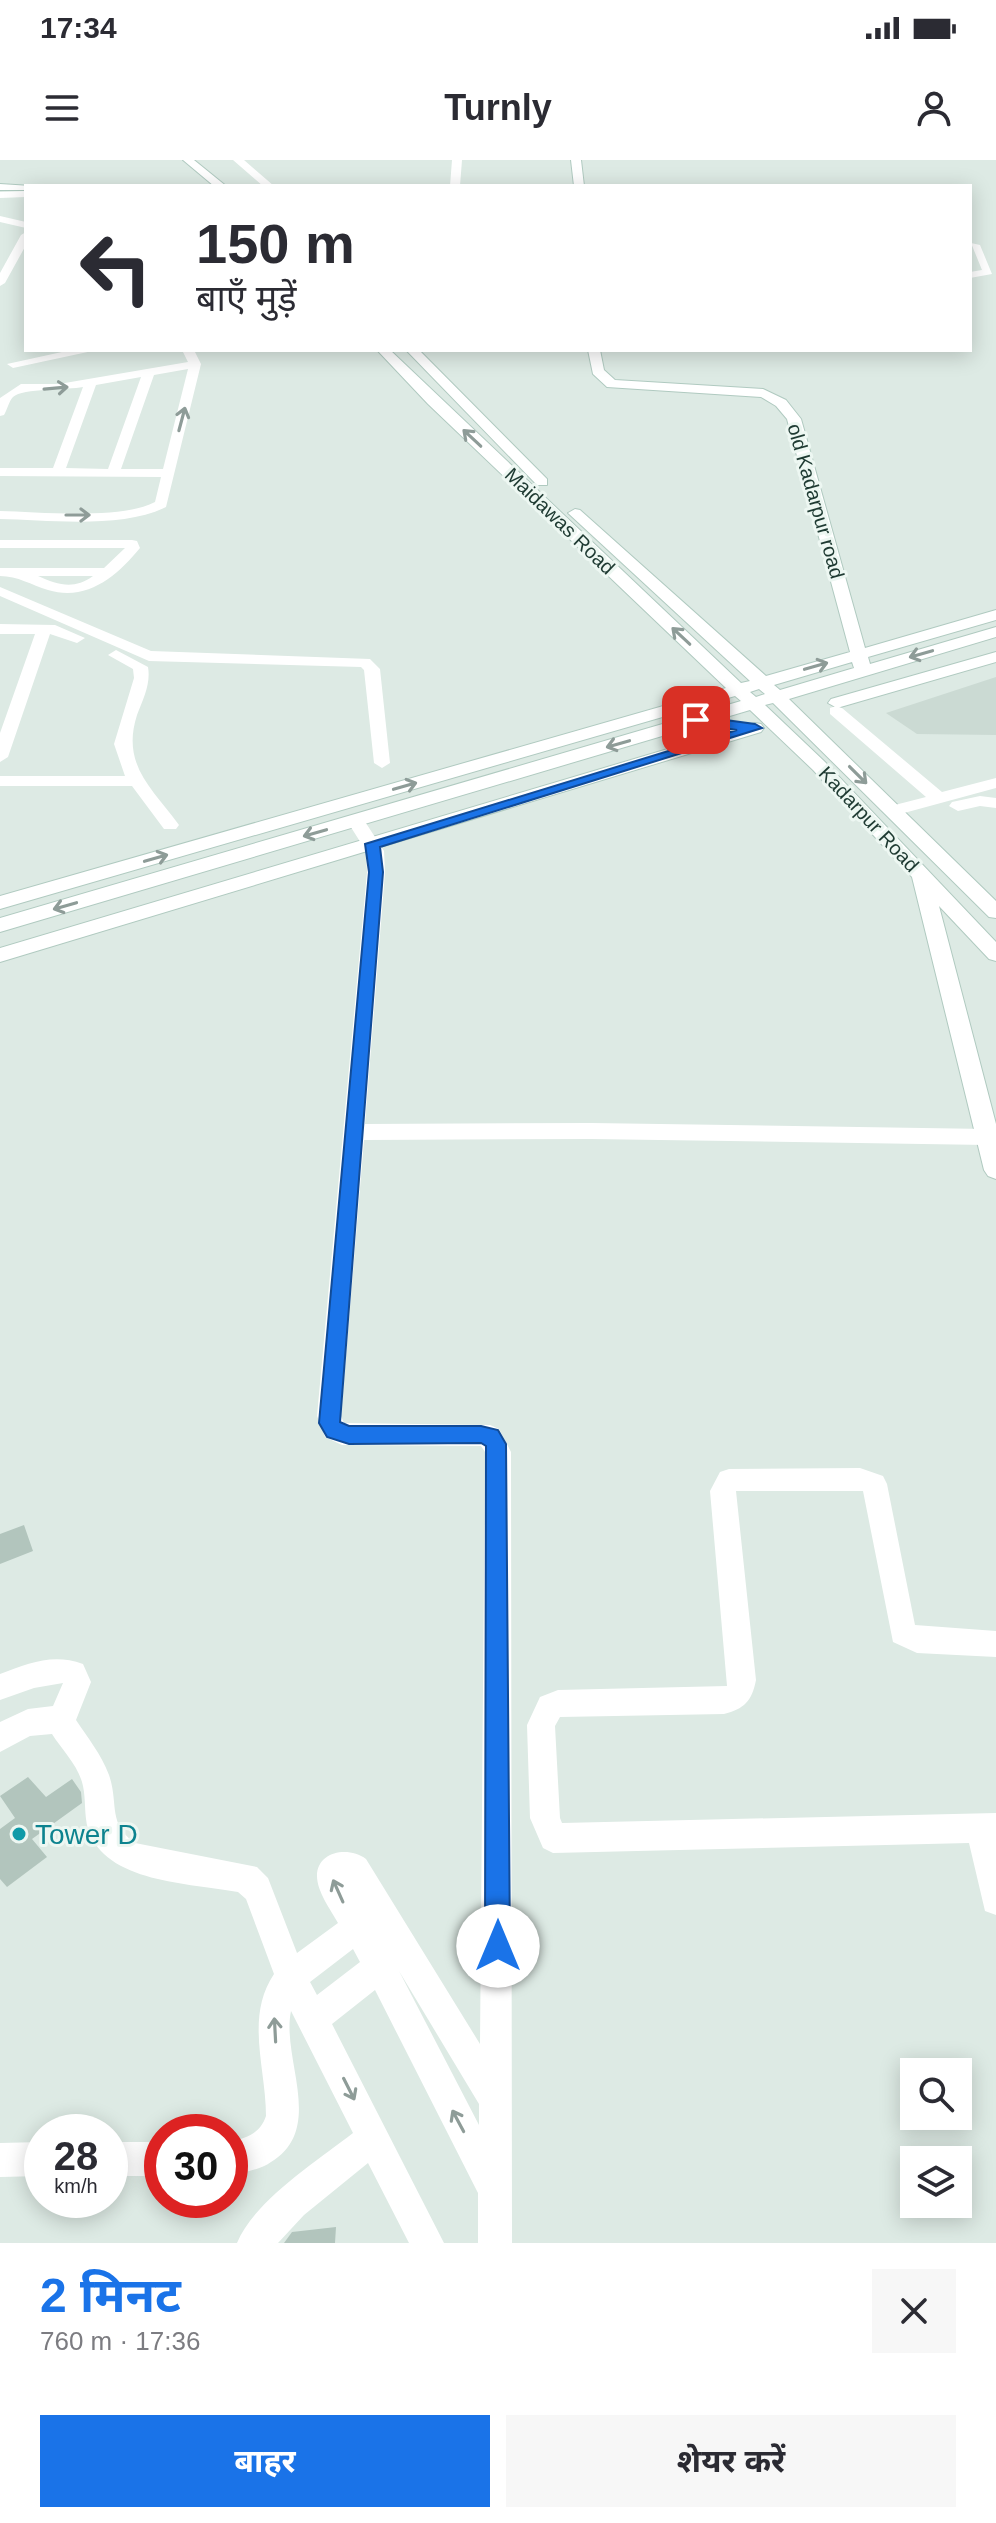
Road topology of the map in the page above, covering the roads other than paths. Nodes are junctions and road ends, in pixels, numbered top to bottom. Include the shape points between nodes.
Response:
1 (188, 160) edge
2 (207, 160) edge
3 (238, 160) edge
4 (457, 160) edge
5 (576, 160) edge
6 (225, 182) edge
7 (267, 184) edge
8 (455, 184) edge
9 (579, 184) edge
10 (0, 187) edge
11 (24, 187) edge
12 (24, 194) edge
13 (0, 195) edge
14 (0, 219) edge
15 (24, 225) edge
16 (24, 239) edge
17 (977, 245) edge
18 (972, 275) edge
19 (0, 283) edge
20 (24, 350) edge
21 (71, 352) edge
22 (189, 352) edge
23 (385, 352) edge
24 (414, 352) edge
25 (594, 352) edge
26 (11, 358) junction
27 (195, 364) junction
28 (149, 372) junction
29 (91, 383) junction
30 (21, 388) junction
31 (0, 412) edge
32 (0, 472) edge
33 (58, 472) junction
34 (167, 473) junction
35 (113, 474) junction
36 (0, 515) edge
37 (0, 544) edge
38 (0, 572) edge
39 (0, 591) edge
40 (996, 615) edge
41 (0, 629) edge
42 (44, 629) junction
43 (996, 632) edge
44 (996, 657) edge
45 (861, 663) junction
46 (843, 677) junction
47 (762, 682) junction
48 (745, 696) junction
49 (777, 696) junction
50 (837, 707) junction
51 (696, 720) junction
52 (755, 728) junction
53 (794, 742) junction
54 (831, 749) junction
55 (0, 757) edge
56 (382, 763) dead end
57 (0, 781) edge
58 (138, 781) junction
59 (996, 783) edge
60 (939, 803) junction
61 (996, 803) edge
62 (899, 817) junction
63 (356, 821) junction
64 (170, 825) dead end
65 (373, 844) junction
66 (922, 875) junction
67 (0, 903) edge
68 (996, 912) edge
69 (0, 925) edge
70 (996, 954) edge
71 (0, 955) edge
72 (355, 1132) junction
73 (987, 1137) junction
74 (996, 1170) edge
75 (996, 1644) edge
76 (0, 1687) edge
77 (60, 1721) junction
78 (0, 1738) edge
79 (988, 1828) edge
80 (996, 1900) edge
81 (391, 1957) junction
82 (291, 1977) junction
83 (313, 2019) junction
84 (497, 2101) junction
85 (374, 2137) junction
86 (248, 2156) edge
87 (24, 2159) edge
88 (0, 2160) edge
89 (494, 2190) junction
90 (254, 2243) edge
91 (427, 2243) edge
92 (495, 2243) edge

1 - 6 street
2 - 6 street
3 - 7 street
4 - 8 street
5 - 9 street
10 - 11 street
12 - 13 street
14 - 15 street
16 - 19 street
17 - 18 street via 988,272
20 - 26 street
21 - 26 street
22 - 27 street
48 -> 23 street, Maidawas Road
24 - 47 street, Maidawas Road via 552,492
25 - 45 street, old Kadarpur road via 596,371 612,384 740,390 779,399 794,419
26 - 30 street
27 - 28 street
34 -> 27 street
28 - 29 street
28 - 35 street
30 -> 29 street
29 - 33 street
30 - 31 street via 7,396
32 - 33 street
33 - 35 street
34 - 35 street
36 -> 34 street via 147,513 161,504
37 - 38 street via 133,548 106,572
39 - 56 street via 149,656 365,662 372,669
40 - 45 street
41 - 42 street
42 - 55 street
42 - 58 street via 140,667 142,678 122,743
43 -> 45 street
44 - 50 street
45 - 46 street
47 -> 45 street
46 - 49 street
46 - 50 street
47 - 48 street
47 - 49 street, Kadarpur Road
48 - 49 street
48 - 51 street
48 - 53 street, Kadarpur Road
67 -> 48 street
49 - 54 street, Kadarpur Road
50 - 54 street
50 - 60 street
51 - 52 street
51 -> 63 street
52 - 53 street
52 - 65 street
53 - 66 street, Kadarpur Road
54 -> 62 street, Kadarpur Road
57 - 58 street
58 - 64 street
59 - 60 street
60 - 61 street
60 - 62 street
62 - 68 street, Kadarpur Road
63 - 65 street
63 -> 69 street
65 - 71 street
65 - 72 street via 376,872
66 - 70 street, Kadarpur Road
66 - 73 street
72 - 73 street
72 - 84 street via 330,1423 349,1435 490,1436 498,1452
73 - 74 street
75 - 79 street via 917,1640 903,1633 874,1484 860,1479 729,1480 723,1491 741,1692 724,1701 558,1703 541,1725 545,1818 553,1838
76 - 77 street via 54,1668 73,1674 78,1685
77 - 78 street via 30,1720
77 - 82 street via 93,1771 103,1835 113,1847 129,1857 246,1878 257,1889
79 - 80 street
82 -> 81 street via 370,1920
81 - 83 street
81 - 84 street
89 -> 81 street
82 - 83 street
86 -> 82 street via 276,2136 284,2120 273,2029 280,1993
83 -> 85 street
84 - 89 street
85 - 90 street via 292,2203
85 - 91 street
87 - 88 street
89 - 92 street

